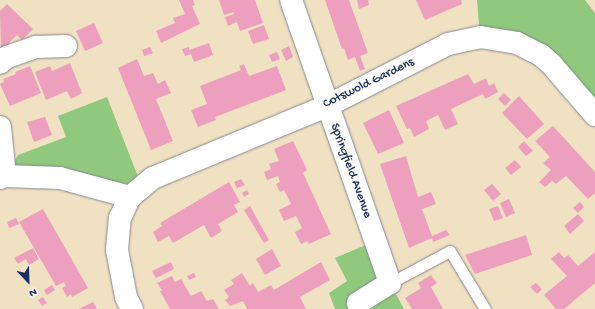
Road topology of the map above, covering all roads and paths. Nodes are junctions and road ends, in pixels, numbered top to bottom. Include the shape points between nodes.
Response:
1 (291, 0) edge
2 (66, 46) dead end
3 (0, 63) edge
4 (327, 106) junction
5 (595, 115) edge
6 (0, 127) edge
7 (2, 177) edge
8 (130, 197) junction
9 (390, 283) junction
10 (358, 303) dead end
11 (132, 309) edge
12 (485, 309) edge

1 - 4 street, Springfield Avenue
2 - 3 street via 36,47 7,57
4 - 5 street, Cotswold Gardens via 448,44 480,37 517,43 541,55
4 - 8 street, Cotswold Gardens via 153,178
4 - 9 street, Springfield Avenue
6 - 7 street
7 - 8 street via 60,178
8 - 11 street, Cotswold Gardens via 120,218 117,250 126,298
9 - 10 street
9 - 12 lane via 450,251

